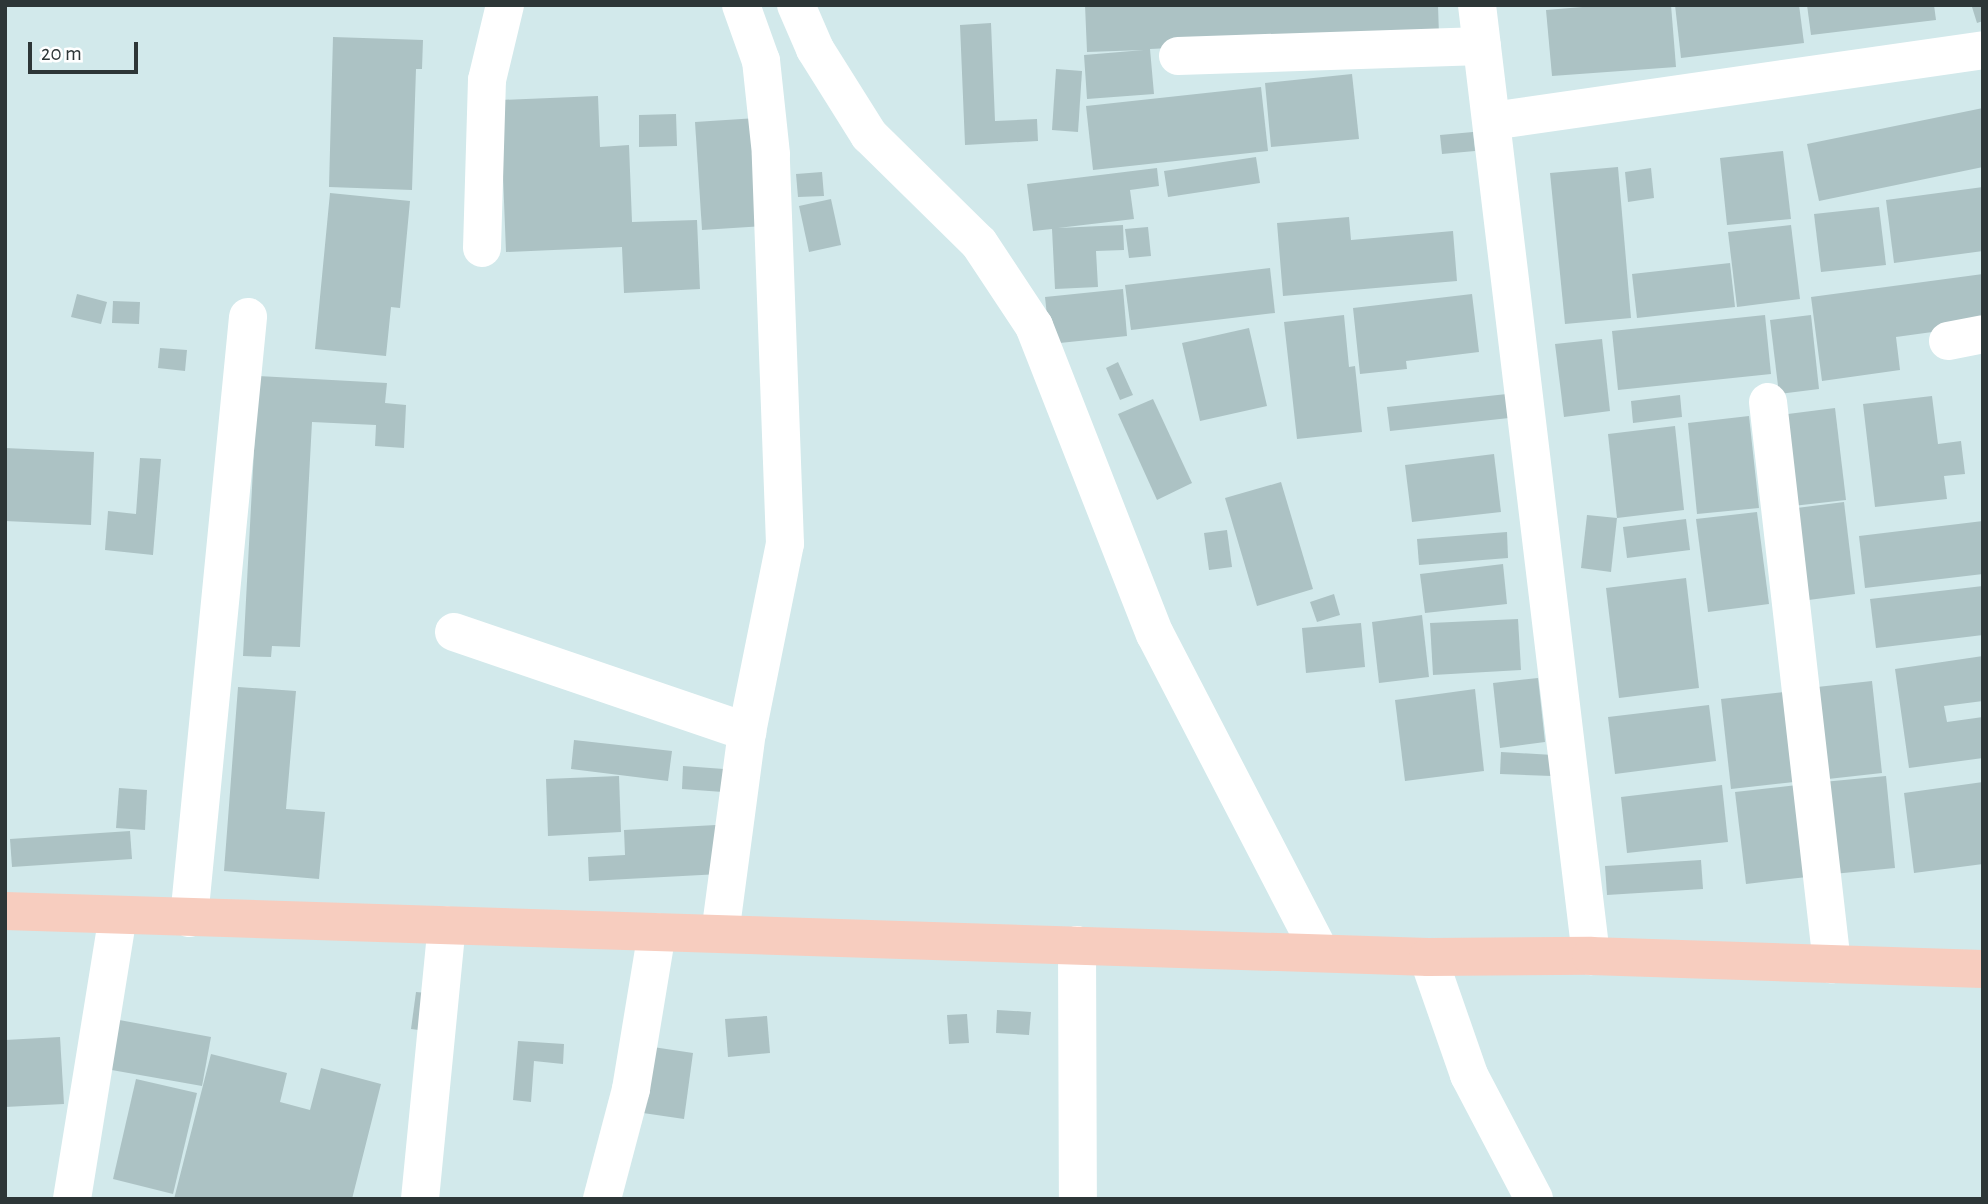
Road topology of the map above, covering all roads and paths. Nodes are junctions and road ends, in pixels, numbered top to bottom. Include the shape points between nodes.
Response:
1 (505, 5) edge
2 (741, 5) edge
3 (796, 5) edge
4 (1477, 5) edge
5 (1482, 46) junction
6 (1983, 50) edge
7 (1178, 56) dead end
8 (1492, 121) junction
9 (482, 248) dead end
10 (248, 317) dead end
11 (1768, 402) dead end
12 (454, 632) dead end
13 (747, 732) junction
14 (5, 911) edge
15 (118, 916) junction
16 (189, 918) junction
17 (447, 925) junction
18 (657, 932) junction
19 (720, 933) junction
20 (1077, 945) junction
21 (1320, 952) junction
22 (1591, 956) junction
23 (1428, 957) junction
24 (1832, 964) junction
25 (1983, 969) edge
26 (72, 1199) edge
27 (421, 1199) edge
28 (601, 1199) edge
29 (1079, 1199) edge
30 (1534, 1199) edge

1 - 9 street via 486,80
2 - 13 street via 761,61 771,154 785,544
3 - 21 street via 815,49 869,135 979,243 1034,326 1155,634
4 - 5 street
5 - 7 street
5 - 8 street
6 - 8 street
8 - 22 street
10 - 16 street
11 - 24 street
12 - 13 street
13 - 19 street
14 - 15 main road
15 - 16 main road
15 - 26 street
16 - 17 main road
17 - 18 main road
17 - 27 street
18 - 19 main road
18 - 28 street via 631,1089
19 - 20 main road
20 - 21 main road
20 - 29 street
21 - 23 main road
22 - 23 main road
22 - 24 main road
23 - 30 street via 1469,1075
24 - 25 main road

